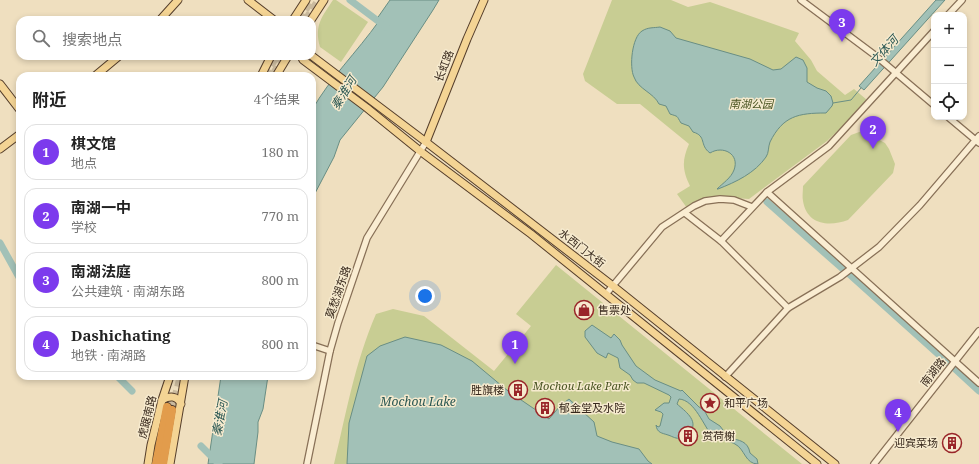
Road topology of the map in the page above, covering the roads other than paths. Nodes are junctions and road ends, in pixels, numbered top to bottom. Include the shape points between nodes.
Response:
1 (178, 0) edge
2 (248, 0) edge
3 (306, 0) edge
4 (324, 0) edge
5 (484, 0) edge
6 (801, 0) edge
7 (962, 0) edge
8 (951, 12) edge
9 (164, 16) edge
10 (269, 16) edge
11 (295, 16) edge
12 (314, 16) edge
13 (931, 34) edge
14 (316, 59) edge
15 (114, 60) edge
16 (269, 60) edge
17 (286, 60) edge
18 (305, 60) edge
19 (267, 64) junction
20 (100, 72) edge
21 (263, 72) edge
22 (278, 72) edge
23 (279, 72) edge
24 (896, 73) junction
25 (0, 84) edge
26 (931, 102) edge
27 (16, 105) edge
28 (952, 120) edge
29 (16, 137) edge
30 (978, 140) edge
31 (426, 142) junction
32 (0, 149) edge
33 (420, 151) junction
34 (766, 192) junction
35 (752, 207) junction
36 (685, 213) junction
37 (721, 241) junction
38 (851, 269) junction
39 (613, 286) junction
40 (606, 294) junction
41 (788, 308) junction
42 (979, 331) edge
43 (316, 346) edge
44 (330, 351) junction
45 (954, 361) junction
46 (725, 377) junction
47 (169, 380) edge
48 (184, 380) edge
49 (979, 383) edge
50 (162, 400) junction
51 (181, 404) junction
52 (148, 464) edge
53 (156, 464) edge
54 (163, 464) edge
55 (170, 464) edge
56 (307, 464) edge
57 (817, 464) edge
58 (835, 464) edge
59 (874, 464) edge

1 - 9 main road
2 - 10 main road
3 - 11 main road
4 - 12 main road
5 - 31 main road, 长虹路
6 - 24 street
7 - 8 street
13 - 24 street
14 - 31 main road, 水西门大街
15 - 20 main road
16 - 19 main road
17 - 23 main road
18 - 33 main road, 水西门大街
19 - 21 main road
19 - 22 main road via 278,63
24 - 26 street
24 - 34 street via 829,146
25 - 27 main road
28 - 30 street
29 - 32 main road
30 - 38 street via 879,247
31 - 33 street, 莫愁湖东路
31 - 39 main road, 水西门大街
33 - 40 main road, 水西门大街
33 - 44 street, 莫愁湖东路 via 367,238
34 - 35 street
34 - 38 street
35 - 36 street via 734,200 720,199 705,201
35 - 37 street
36 - 37 street
36 - 39 street via 662,227
37 - 41 street
38 - 41 street
38 - 45 street
39 - 40 street
39 - 46 main road, 水西门大街
40 - 57 main road, 水西门大街
41 - 46 street
42 - 45 street, 南湖路
43 - 44 street
44 - 56 street, 莫愁湖东路
45 - 49 street
45 - 59 street, 南湖路
46 - 58 main road, 水西门大街
47 - 50 main road, 虎踞南路
48 - 51 main road
50 - 51 main road via 174,397
50 - 52 main road, 虎踞南路
51 - 55 main road
53 - 54 highway via 170,408

